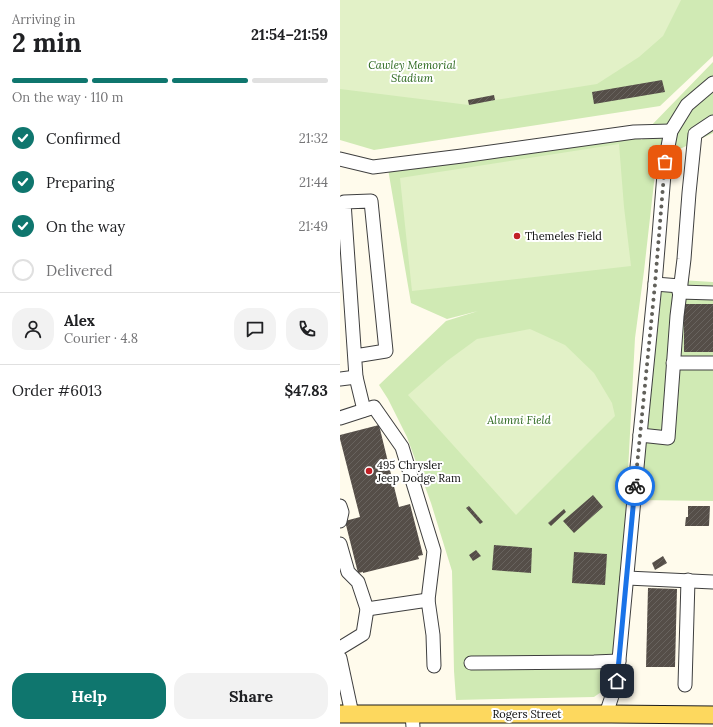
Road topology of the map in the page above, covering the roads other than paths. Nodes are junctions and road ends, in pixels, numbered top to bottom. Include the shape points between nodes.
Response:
1 (713, 83) edge
2 (713, 122) edge
3 (671, 131) junction
4 (343, 158) edge
5 (655, 284) junction
6 (680, 289) junction
7 (713, 293) edge
8 (355, 356) junction
9 (674, 363) junction
10 (713, 363) edge
11 (356, 377) junction
12 (340, 379) edge
13 (364, 410) junction
14 (340, 418) edge
15 (640, 435) junction
16 (340, 506) edge
17 (340, 521) edge
18 (340, 544) edge
19 (627, 578) junction
20 (688, 580) junction
21 (713, 582) edge
22 (428, 600) junction
23 (367, 609) junction
24 (340, 648) edge
25 (340, 658) edge
26 (619, 661) junction
27 (471, 663) dead end
28 (434, 666) dead end
29 (684, 685) dead end
30 (346, 714) edge
31 (606, 714) junction
32 (713, 716) edge
33 (413, 721) edge

1 - 3 street via 687,105
2 - 6 street via 695,134
3 - 4 street via 634,132 373,167
3 - 5 street via 665,162
5 - 6 street
5 - 15 street
6 - 7 street
6 - 9 street
8 - 8 street via 386,351 371,201 344,202
8 - 11 street
9 - 10 street
9 - 15 street via 668,438
11 - 12 street
11 - 13 street
13 - 14 street
13 - 22 street via 374,407 402,447 434,551
15 - 19 street
16 - 17 street
18 - 23 street via 348,572 358,582
19 - 20 street
19 - 26 street
20 - 21 street
20 - 29 street
22 - 23 street
22 - 28 street
23 - 24 street via 363,634
25 - 30 street
26 - 27 street
26 - 31 street via 617,681
30 - 33 main road, Rogers Street
31 - 32 main road, Rogers Street
31 - 33 main road, Rogers Street

